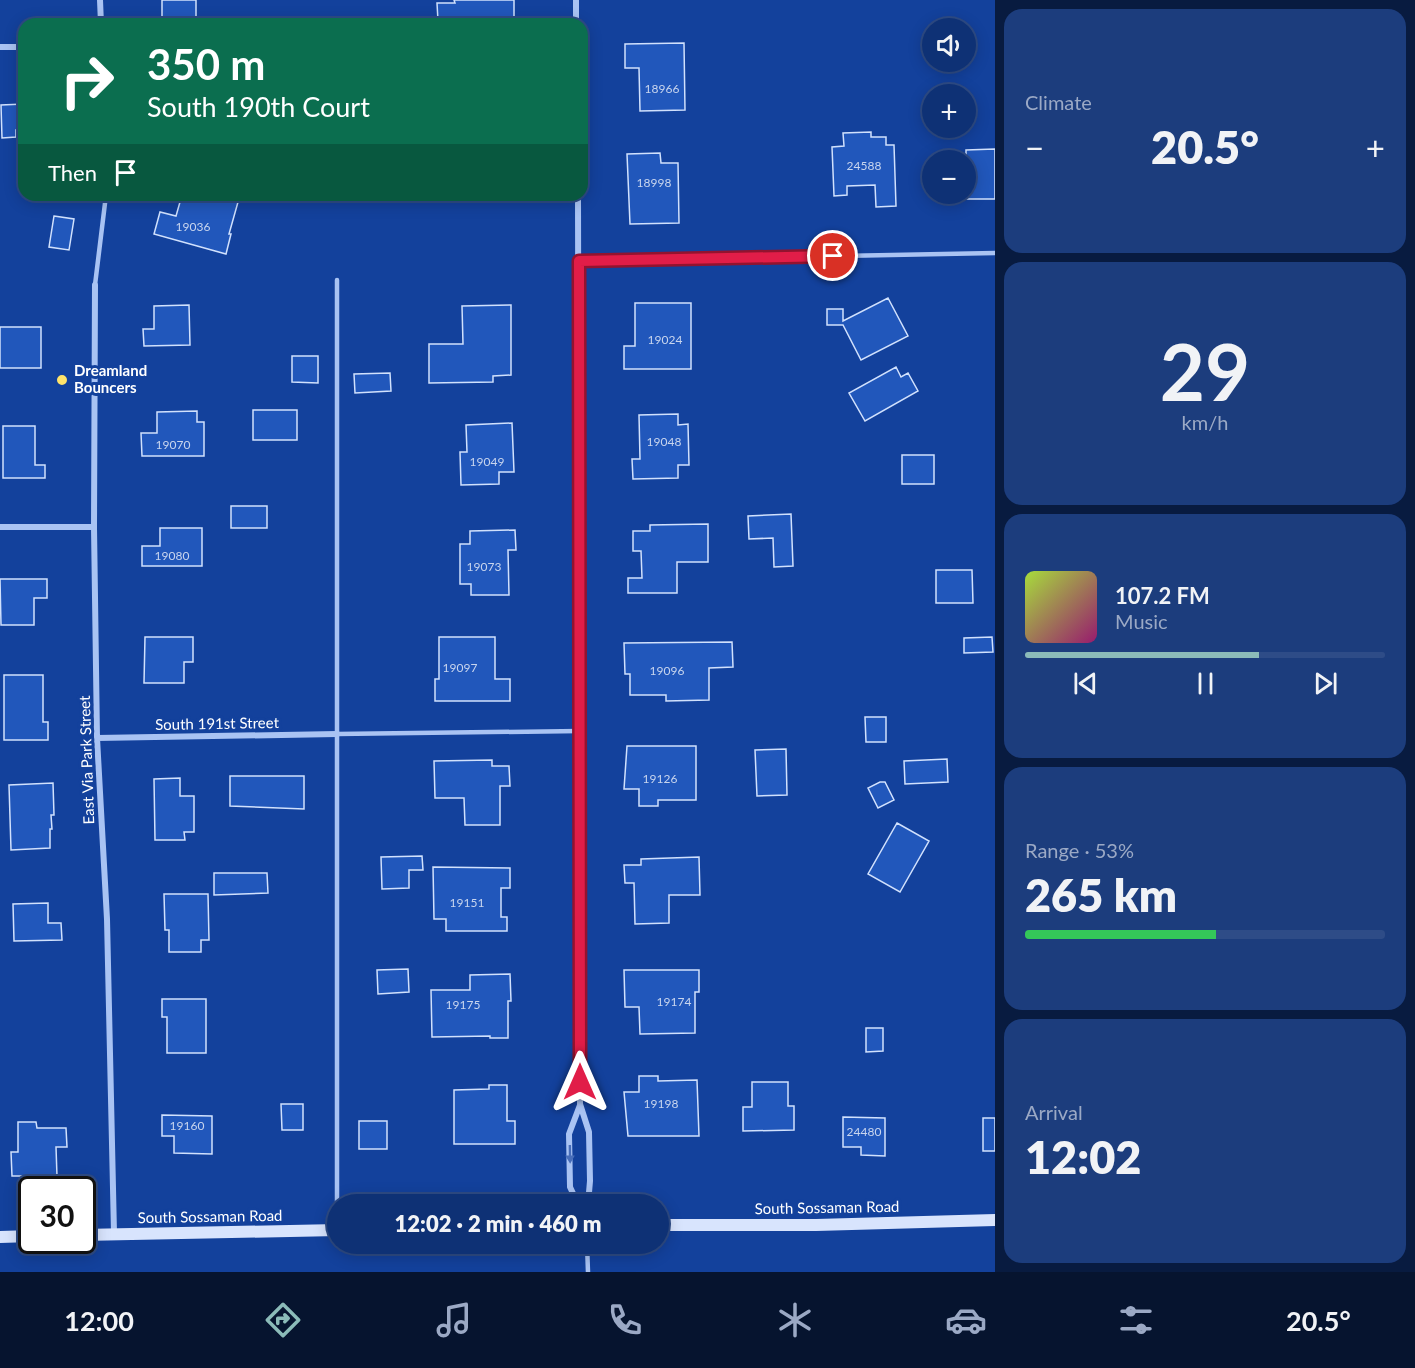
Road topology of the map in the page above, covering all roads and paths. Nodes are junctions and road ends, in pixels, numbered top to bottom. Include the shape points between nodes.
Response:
1 (100, 0) edge
2 (576, 0) edge
3 (101, 18) edge
4 (576, 18) edge
5 (18, 46) edge
6 (0, 47) edge
7 (105, 201) edge
8 (579, 201) edge
9 (995, 253) edge
10 (579, 261) junction
11 (336, 280) dead end
12 (95, 285) joint
13 (0, 527) edge
14 (93, 527) junction
15 (580, 731) junction
16 (337, 734) junction
17 (97, 738) junction
18 (580, 1104) junction
19 (337, 1194) edge
20 (573, 1194) edge
21 (589, 1194) edge
22 (995, 1220) edge
23 (669, 1225) edge
24 (327, 1230) edge
25 (114, 1233) junction
26 (96, 1234) edge
27 (18, 1236) edge
28 (0, 1237) edge
29 (587, 1254) edge
30 (588, 1272) edge

1 - 3 street
2 - 4 street
5 - 6 street
7 - 12 lane
8 - 10 street
9 - 10 lane
10 - 15 street
11 - 16 lane
12 - 14 street, East Via Park Street
13 - 14 street
14 - 17 street, East Via Park Street
15 - 16 lane
15 - 18 street
16 - 17 street, South 191st Street
16 - 19 lane
17 - 25 street, East Via Park Street via 107,919
18 -> 20 street via 569,1134
18 - 21 street via 589,1132
22 - 23 main road, South Sossaman Road
24 - 25 main road, South Sossaman Road
25 - 26 main road, South Sossaman Road
27 - 28 main road
29 - 30 lane

